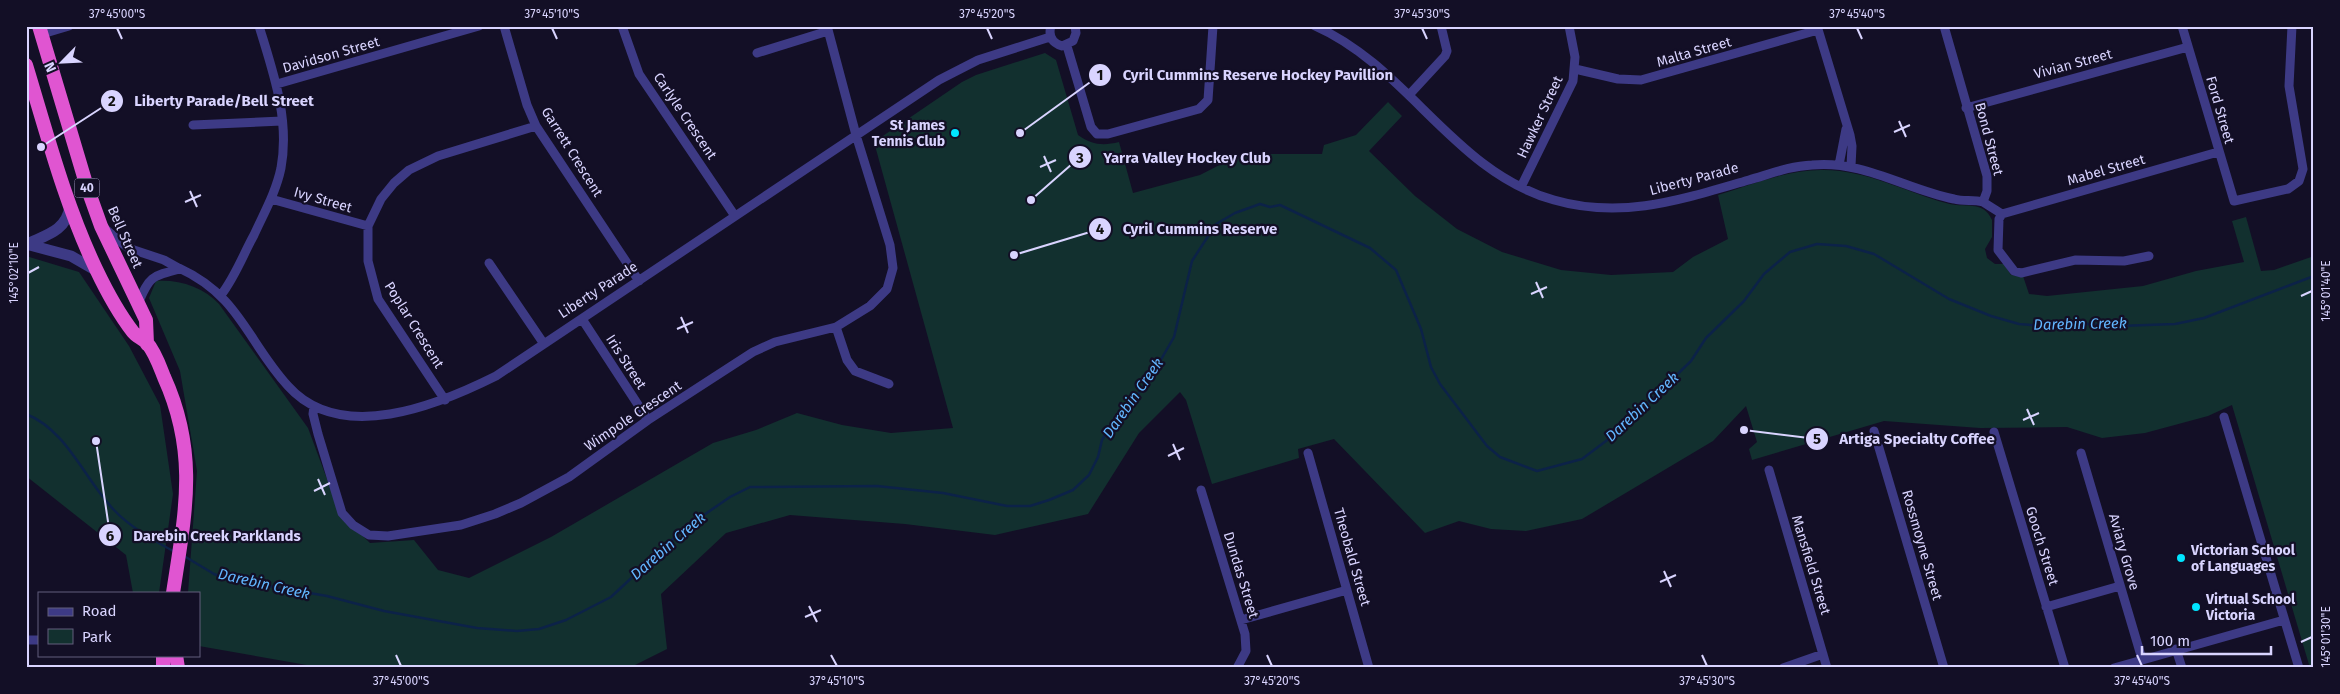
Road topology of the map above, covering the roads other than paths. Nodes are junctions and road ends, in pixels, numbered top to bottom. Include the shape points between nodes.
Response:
1 (69, 26) edge
2 (258, 26) edge
3 (479, 26) edge
4 (504, 26) edge
5 (622, 26) edge
6 (1051, 26) edge
7 (1085, 26) edge
8 (1213, 26) edge
9 (1315, 26) edge
10 (1441, 26) edge
11 (1569, 26) edge
12 (1944, 26) edge
13 (2182, 26) edge
14 (2292, 26) edge
15 (1075, 28) edge
16 (1818, 28) edge
17 (828, 29) edge
18 (40, 30) edge
19 (1050, 37) junction
20 (1066, 46) junction
21 (2188, 47) junction
22 (757, 53) dead end
23 (26, 65) edge
24 (1575, 69) junction
25 (277, 84) junction
26 (1409, 95) junction
27 (1966, 108) junction
28 (282, 121) junction
29 (193, 125) dead end
30 (536, 126) junction
31 (1846, 127) junction
32 (856, 135) junction
33 (72, 136) junction
34 (49, 141) junction
35 (2218, 152) junction
36 (1839, 164) junction
37 (1851, 166) junction
38 (1521, 188) junction
39 (271, 199) junction
40 (1983, 202) junction
41 (70, 207) junction
42 (2002, 214) junction
43 (735, 216) junction
44 (101, 226) junction
45 (368, 226) junction
46 (27, 244) edge
47 (2149, 256) dead end
48 (489, 263) dead end
49 (178, 268) junction
50 (97, 271) junction
51 (639, 281) junction
52 (220, 294) junction
53 (138, 305) junction
54 (582, 319) junction
55 (836, 327) junction
56 (148, 344) junction
57 (544, 344) junction
58 (888, 384) dead end
59 (445, 400) junction
60 (314, 406) junction
61 (2224, 417) dead end
62 (648, 420) junction
63 (1874, 431) dead end
64 (1994, 432) dead end
65 (1308, 453) dead end
66 (2081, 453) dead end
67 (1769, 470) dead end
68 (1201, 490) dead end
69 (2120, 586) junction
70 (1347, 590) junction
71 (173, 592) edge
72 (2046, 607) junction
73 (1241, 620) junction
74 (2284, 620) junction
75 (2176, 650) junction
76 (1823, 654) junction
77 (2142, 659) junction
78 (1237, 668) edge
79 (1369, 668) edge
80 (1783, 668) edge
81 (1827, 668) edge
82 (1944, 668) edge
83 (2064, 668) edge
84 (2114, 668) edge
85 (2182, 668) edge
86 (2299, 668) edge

1 - 18 street
2 - 25 street
3 - 25 street, Davidson Street
4 - 30 street, Garrett Crescent
5 - 43 street, Carlyle Crescent via 640,74
6 - 19 street
7 - 15 street
8 - 20 street via 1208,100 1199,109 1108,134 1097,134 1091,127
9 - 26 street, Liberty Parade via 1358,50
10 - 26 street via 1445,56
11 - 24 street, Hawker Street via 1575,50
12 - 27 street, Bond Street
13 - 21 street, Ford Street
14 - 35 street, Ford Street via 2289,86 2303,169 2299,181 2288,189 2234,201
15 - 20 street via 1075,38
16 - 24 street, Malta Street via 1650,79 1625,80
16 - 31 street
17 - 22 street
17 - 32 street, Wimpole Crescent
18 - 33 highway, Bell Street / 40
19 - 20 street via 1057,45
19 - 32 street, Liberty Parade via 959,68
21 - 27 street, Vivian Street
21 - 35 street, Ford Street
23 - 34 highway, Bell Street / 40
24 - 38 street, Hawker Street via 1570,90
25 - 28 street
26 - 38 street, Liberty Parade via 1490,171
27 - 40 street, Bond Street via 1987,176
28 - 29 street
28 - 39 street via 284,144
30 - 45 street, Poplar Crescent via 438,156 409,170 381,199
30 - 51 street, Garrett Crescent
31 - 36 street
31 - 37 street via 1852,146
32 - 43 street, Liberty Parade
32 - 55 street, Wimpole Crescent via 894,268 887,288 870,306
33 - 34 highway
33 - 44 highway, Bell Street / 40
34 - 41 highway, Bell Street / 40
35 - 42 street, Mabel Street
36 - 37 street, Liberty Parade
36 - 38 street, Liberty Parade via 1799,166 1674,202 1637,208 1580,206
37 - 40 street, Liberty Parade via 1953,199
39 - 45 street, Ivy Street
39 - 52 street via 230,282
40 - 42 street
41 - 46 street via 66,220 58,229
41 - 50 highway, Bell Street / 40
42 - 47 street via 1998,250 2016,272 2076,260 2124,261
43 - 51 street, Liberty Parade
44 - 49 street, Liberty Parade via 128,248
44 - 53 highway, Bell Street / 40
45 - 59 street, Poplar Crescent via 368,261 378,298
46 - 50 street via 71,256
48 - 57 street
49 - 52 street, Liberty Parade via 196,276
49 - 53 street via 155,275
50 - 56 highway, Bell Street / 40 via 133,332
51 - 54 street, Liberty Parade
52 - 60 street, Liberty Parade via 287,386
53 - 56 highway, Bell Street / 40 via 146,320
54 - 57 street, Liberty Parade
54 - 62 street, Iris Street
55 - 58 street via 847,360 855,371
55 - 62 street, Wimpole Crescent via 775,342 753,352
56 - 71 highway, Bell Street / 40 via 180,421 188,465 187,498
57 - 59 street, Liberty Parade via 496,376
59 - 60 street, Liberty Parade via 369,416 340,414
60 - 62 street, Wimpole Crescent via 316,427 342,513 369,535 388,536 461,525 521,503 569,477
61 - 74 street
63 - 82 street, Rossmoyne Street
64 - 72 street, Gooch Street
65 - 70 street, Theobald Street
66 - 69 street, Aviary Grove
67 - 76 street, Mansfield Street
68 - 73 street, Dundas Street
69 - 72 street
69 - 77 street, Aviary Grove
70 - 73 street
70 - 79 street, Theobald Street
72 - 83 street, Gooch Street
73 - 78 street, Dundas Street via 1246,651
74 - 75 street
74 - 86 street
75 - 77 street
75 - 85 street
76 - 80 street
76 - 81 street, Mansfield Street
77 - 84 street

